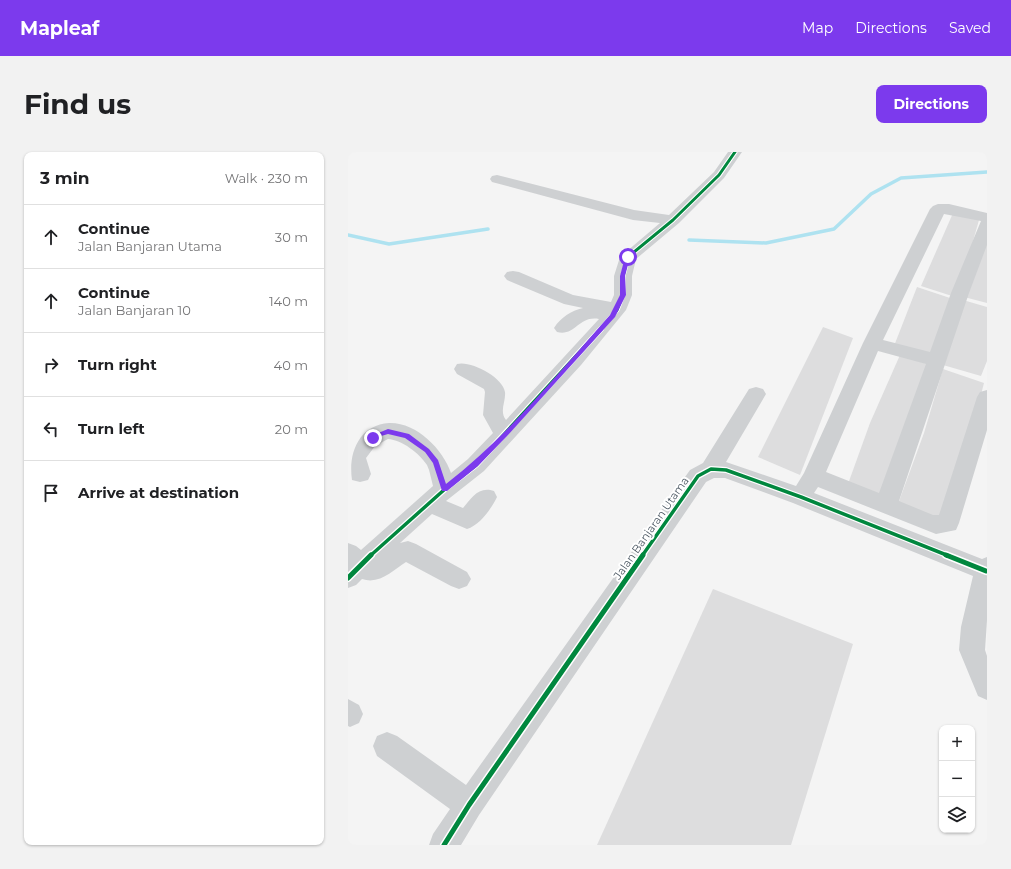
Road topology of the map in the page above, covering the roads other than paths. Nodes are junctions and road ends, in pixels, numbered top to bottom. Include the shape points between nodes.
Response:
1 (735, 152) edge
2 (497, 179) dead end
3 (987, 218) edge
4 (673, 220) junction
5 (987, 224) edge
6 (513, 276) dead end
7 (618, 307) junction
8 (563, 328) dead end
9 (872, 343) junction
10 (937, 361) junction
11 (464, 369) dead end
12 (756, 394) dead end
13 (987, 397) edge
14 (506, 433) junction
15 (711, 469) junction
16 (360, 474) dead end
17 (813, 476) junction
18 (437, 496) junction
19 (801, 496) junction
20 (486, 497) dead end
21 (886, 506) junction
22 (351, 566) edge
23 (987, 569) edge
24 (459, 579) dead end
25 (987, 687) edge
26 (387, 746) dead end
27 (469, 804) junction
28 (444, 845) edge

1 - 4 street via 719,176
2 - 4 street via 633,215
3 - 9 street via 938,209
4 - 7 street via 628,257
5 - 10 street
6 - 7 street via 570,300
7 - 8 street via 576,316
7 - 14 street
9 - 10 street
9 - 17 street
10 - 21 street
11 - 14 street via 491,384 495,392 492,405 493,420
12 - 15 street
13 - 21 street via 948,523 936,525
14 - 18 street via 476,464
15 - 19 street via 726,470
15 - 27 street, Jalan Banjaran Utama via 698,476
16 - 18 street via 356,458 361,447 388,431 407,436 427,451 436,462
17 - 19 street
17 - 21 street
18 - 20 street via 467,520
18 - 22 street
19 - 23 street
22 - 24 street via 370,572 383,568 402,551 408,551
23 - 25 street via 973,627 972,650
26 - 27 street
27 - 28 street, Jalan Banjaran Utama

